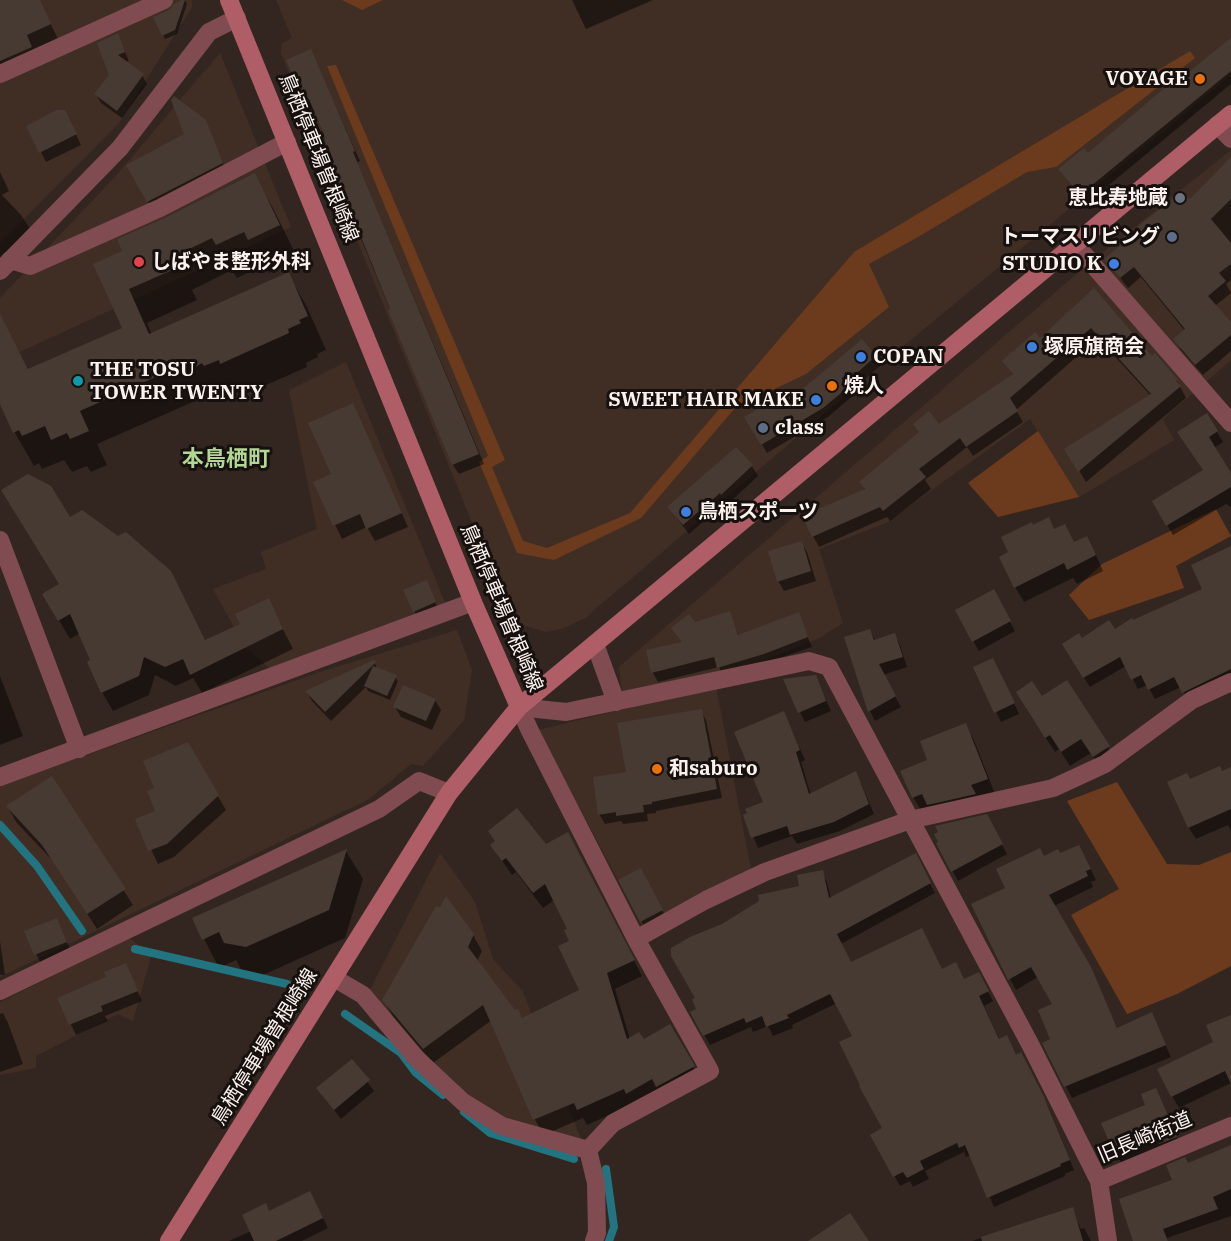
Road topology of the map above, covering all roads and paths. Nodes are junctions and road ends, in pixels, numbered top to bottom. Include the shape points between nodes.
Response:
1 (164, 0) edge
2 (229, 0) edge
3 (237, 18) junction
4 (0, 74) edge
5 (1224, 119) edge
6 (1231, 139) edge
7 (287, 142) junction
8 (1074, 243) junction
9 (5, 266) edge
10 (1231, 423) edge
11 (0, 540) edge
12 (473, 602) junction
13 (595, 644) junction
14 (1231, 682) edge
15 (616, 702) junction
16 (519, 707) junction
17 (79, 749) junction
18 (0, 777) edge
19 (449, 793) junction
20 (910, 820) junction
21 (636, 939) junction
22 (334, 978) junction
23 (0, 991) edge
24 (1231, 1126) edge
25 (588, 1150) junction
26 (1099, 1181) junction
27 (169, 1241) edge
28 (594, 1241) edge
29 (1108, 1241) edge

1 - 4 street
2 - 3 main road, 鳥栖停車場曽根崎線
3 - 7 main road, 鳥栖停車場曽根崎線
3 - 9 street via 209,32 120,148
5 - 6 street
5 - 8 main road
7 - 9 street via 160,208 30,266
7 - 12 main road, 鳥栖停車場曽根崎線
8 - 10 street
8 - 13 main road
11 - 17 street
12 - 16 main road, 鳥栖停車場曽根崎線
12 - 17 street
13 - 15 street
13 - 16 main road
14 - 20 street via 1192,700 1105,764 1053,788
15 - 16 street via 566,712
15 - 20 street via 809,661 829,667
16 - 19 main road, 鳥栖停車場曽根崎線
16 - 21 street
17 - 18 street
19 - 22 main road, 鳥栖停車場曽根崎線
19 - 23 street via 418,781 379,809
20 - 21 street via 765,872
20 - 26 street
21 - 25 street via 710,1071 613,1124
22 - 25 street via 363,995 416,1058 463,1102 502,1126
22 - 27 main road, 鳥栖停車場曽根崎線
24 - 26 street, 旧長崎街道
25 - 28 street via 596,1183
26 - 29 street, 旧長崎街道

